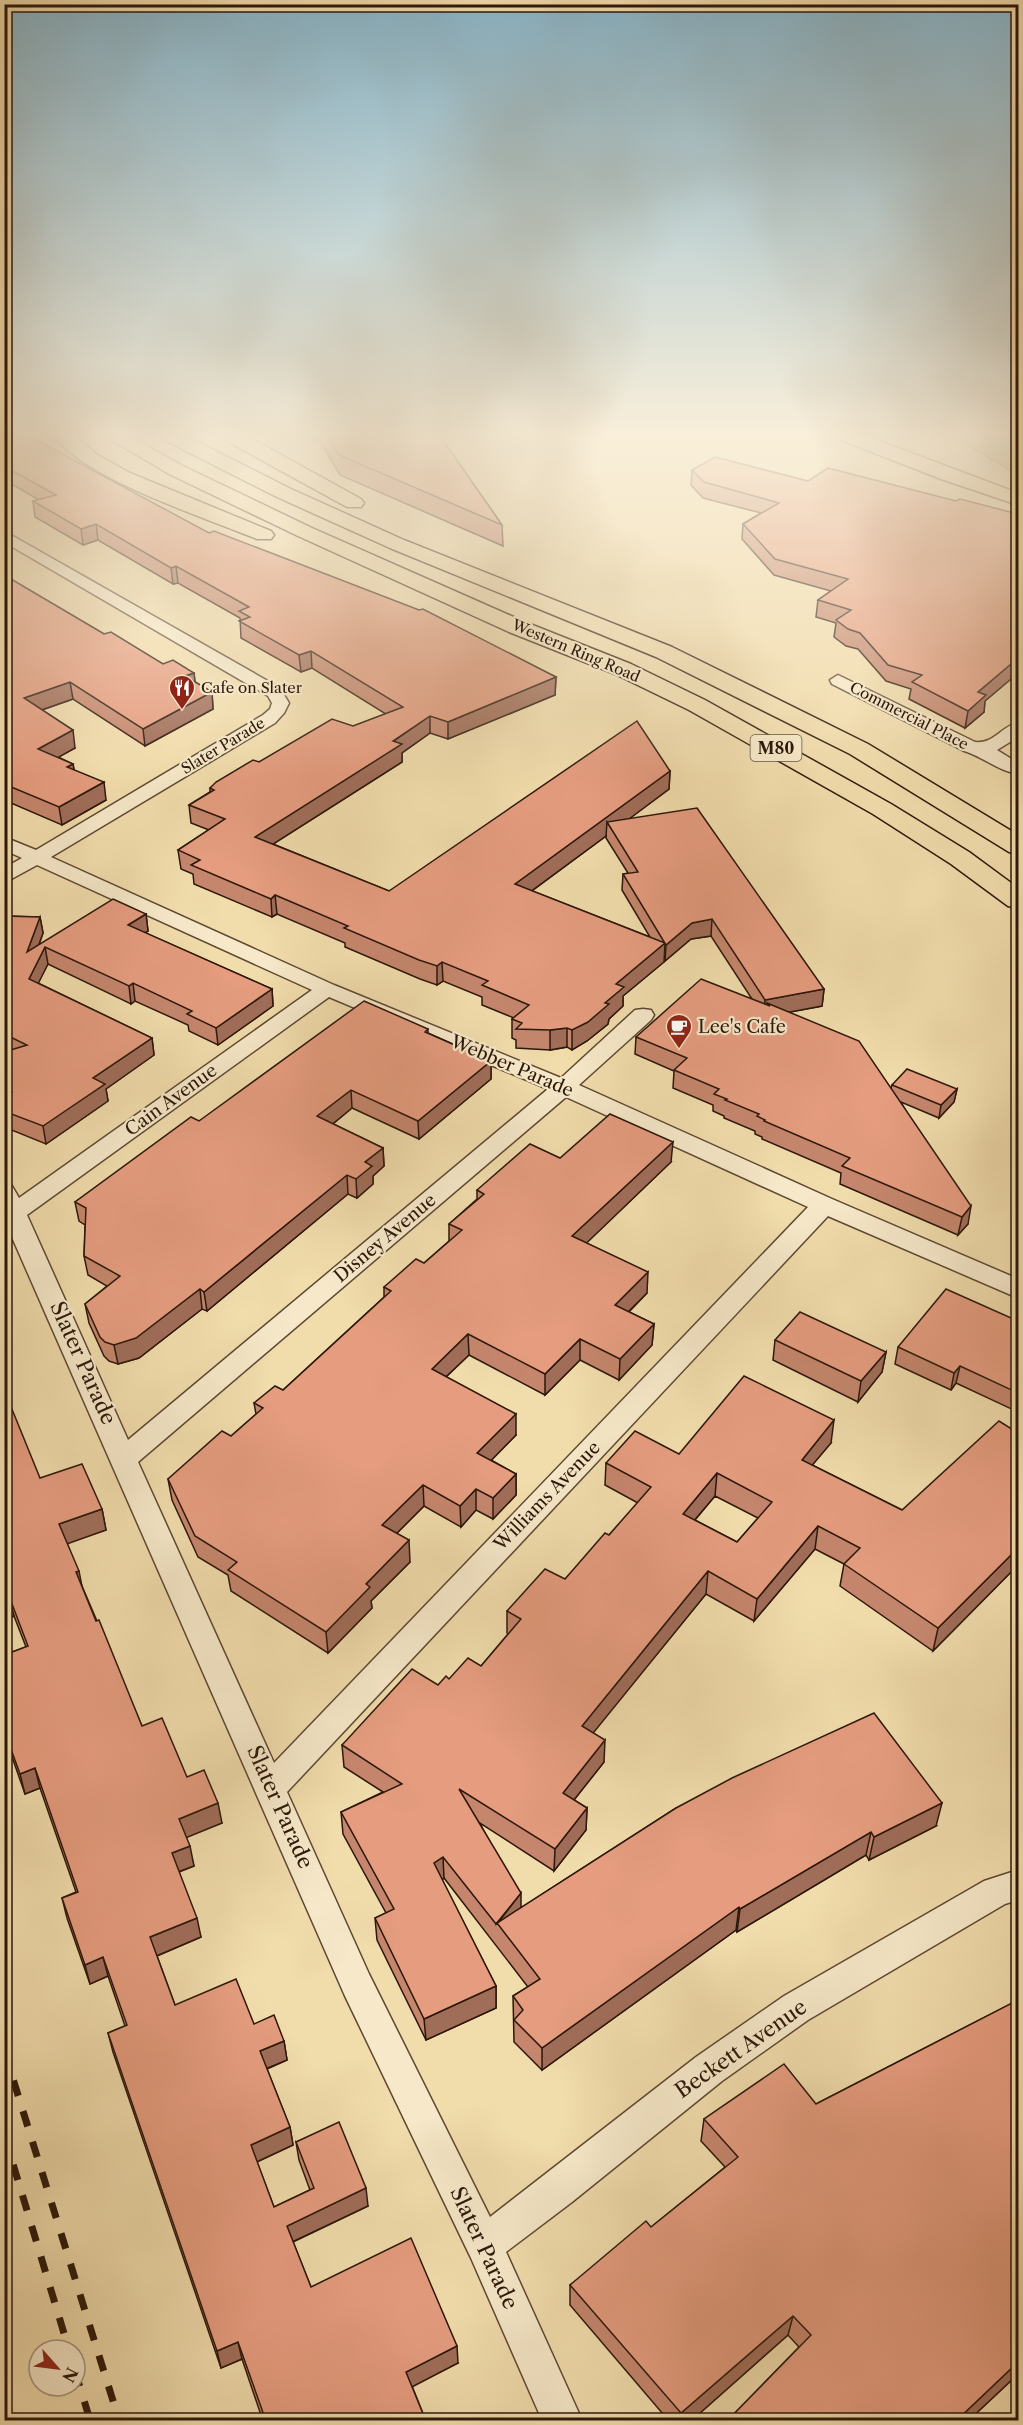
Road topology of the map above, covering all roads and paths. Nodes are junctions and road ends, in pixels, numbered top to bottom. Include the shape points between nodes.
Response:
1 (28, 549) edge
2 (301, 549) edge
3 (343, 549) edge
4 (410, 549) edge
5 (452, 549) edge
6 (517, 627) junction
7 (664, 652) junction
8 (838, 680) dead end
9 (1018, 728) edge
10 (981, 749) junction
11 (1015, 768) dead end
12 (4, 843) edge
13 (1018, 846) edge
14 (36, 857) junction
15 (4, 877) edge
16 (1018, 900) edge
17 (327, 989) junction
18 (643, 1015) dead end
19 (564, 1087) junction
20 (10, 1201) edge
21 (824, 1205) junction
22 (1018, 1289) edge
23 (125, 1458) junction
24 (271, 1786) junction
25 (1018, 1885) edge
26 (484, 2245) junction
27 (562, 2421) edge

1 - 14 street, Slater Parade via 274,692 281,704 279,712 269,719
2 - 6 main road
3 - 6 main road, Western Ring Road / M80
4 - 7 main road, Western Ring Road / M80
5 - 7 main road via 565,600
6 - 16 main road, Western Ring Road / M80 via 623,669 790,755 960,858
7 - 13 main road, Western Ring Road / M80 via 859,749
8 - 10 street, Commercial Place via 955,742
9 - 10 street, Commercial Place via 997,745
10 - 11 street, Commercial Place
12 - 14 street, Webber Parade
14 - 15 street, Slater Parade
14 - 17 street, Webber Parade
17 - 19 street, Webber Parade
17 - 20 street, Cain Avenue
18 - 19 street, Disney Avenue
19 - 21 street, Webber Parade
19 - 23 street, Disney Avenue
20 - 23 street, Slater Parade
21 - 22 street, Webber Parade
21 - 24 street, Williams Avenue
23 - 24 street, Slater Parade
24 - 26 street, Slater Parade via 357,1985
25 - 26 street, Beckett Avenue via 996,1892 796,2007 709,2069
26 - 27 street, Slater Parade

